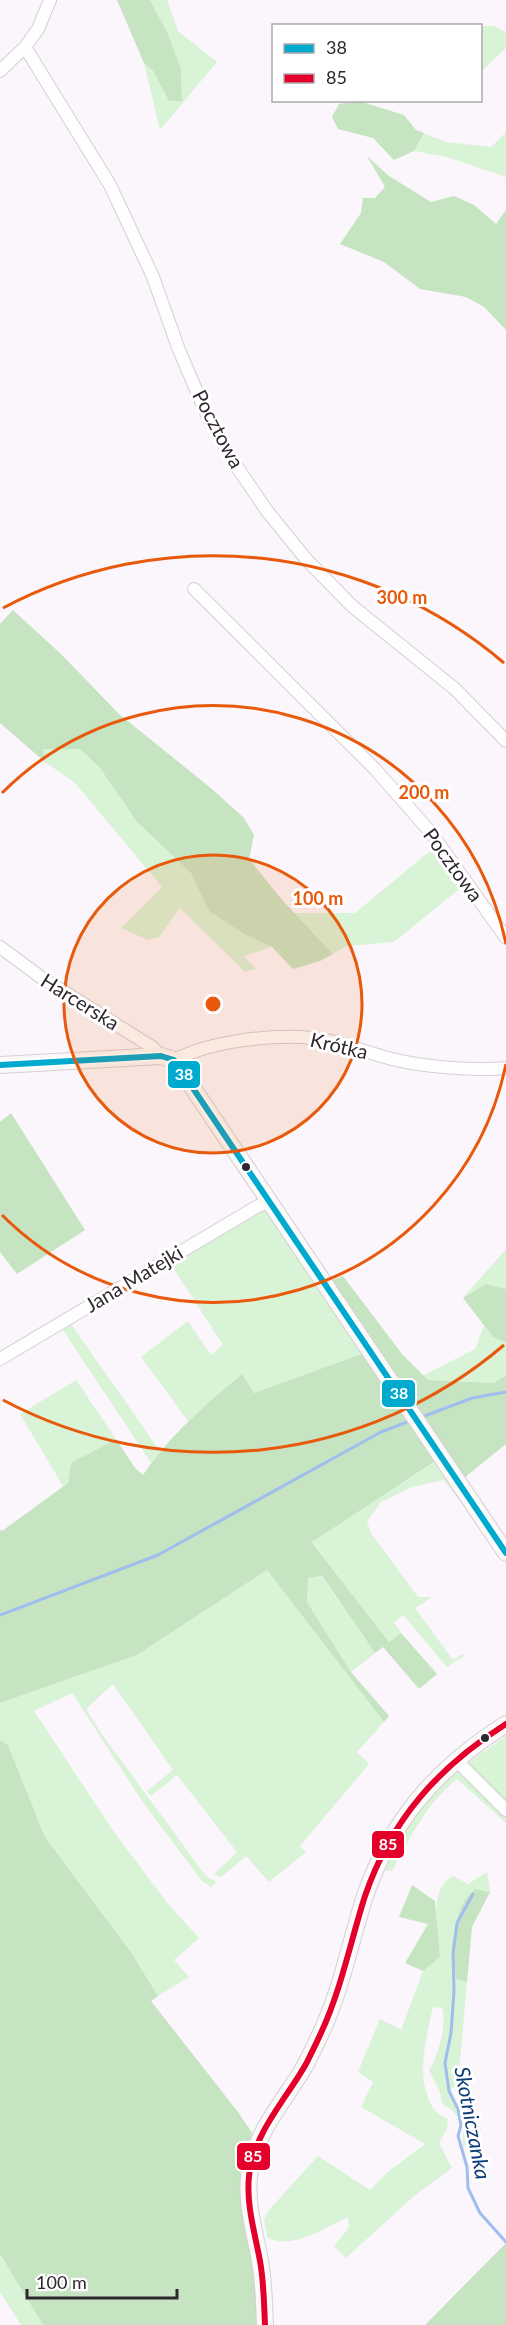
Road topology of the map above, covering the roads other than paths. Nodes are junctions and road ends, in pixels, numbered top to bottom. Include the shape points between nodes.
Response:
1 (50, 0) edge
2 (26, 47) junction
3 (0, 71) edge
4 (194, 589) dead end
5 (506, 741) edge
6 (506, 938) edge
7 (0, 947) edge
8 (167, 1058) junction
9 (0, 1065) edge
10 (506, 1068) edge
11 (270, 1202) junction
12 (0, 1359) edge
13 (506, 1553) edge
14 (506, 1724) edge
15 (456, 1760) junction
16 (506, 1810) edge
17 (265, 2325) edge

1 - 2 street
2 - 3 street
2 - 5 street, Pocztowa via 110,185 153,277 207,415 261,502 306,559 352,606 455,689
4 - 6 street, Pocztowa via 375,769 432,834
7 - 8 street, Harcerska
8 - 9 street
8 - 10 street, Krótka via 261,1038 314,1038 396,1060 480,1070
8 - 11 street
11 - 12 street, Jana Matejki via 182,1249
11 - 13 street
14 - 15 street
15 - 16 street
15 - 17 street via 416,1800 384,1850 366,1895 329,2017 306,2063 264,2127 254,2154 248,2201 260,2262

